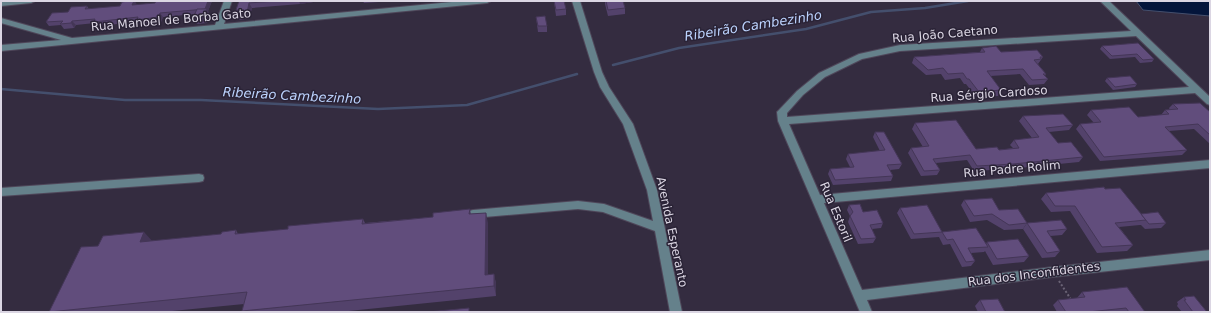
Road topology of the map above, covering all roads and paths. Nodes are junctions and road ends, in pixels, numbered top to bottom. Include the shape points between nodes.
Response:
1 (31, 1) edge
2 (228, 1) edge
3 (487, 1) edge
4 (576, 1) edge
5 (1104, 1) edge
6 (15, 2) edge
7 (1, 4) edge
8 (1, 9) edge
9 (1, 20) edge
10 (218, 28) junction
11 (1138, 33) junction
12 (74, 41) junction
13 (1, 48) edge
14 (1197, 90) junction
15 (1210, 102) edge
16 (783, 121) junction
17 (1210, 164) edge
18 (198, 178) dead end
19 (1, 192) edge
20 (817, 199) junction
21 (459, 216) edge
22 (659, 228) junction
23 (1210, 255) edge
24 (1053, 272) junction
25 (859, 296) junction
26 (1074, 305) edge
27 (676, 312) edge
28 (866, 312) edge

1 - 6 street
2 - 10 street
3 - 10 street, Rua Manoel de Borba Gato
4 - 22 street, Avenida Esperanto via 604,87 628,124 652,190
5 - 11 street
6 - 7 street
6 - 8 street
9 - 12 street
10 - 12 street, Rua Manoel de Borba Gato
11 - 14 street
11 - 16 street, Rua João Caetano via 900,48 859,57 822,75 800,93 782,112
12 - 13 street, Rua Manoel de Borba Gato
14 - 15 street
14 - 16 street, Rua Sérgio Cardoso
16 - 20 street, Rua Estoril
17 - 20 street, Rua Padre Rolim
18 - 19 street
20 - 25 street, Rua Estoril
21 - 22 street via 578,205 604,208
22 - 27 street, Avenida Esperanto
23 - 24 street, Rua dos Inconfidentes
24 - 25 street, Rua dos Inconfidentes
24 - 26 path
25 - 28 street, Rua Estoril

